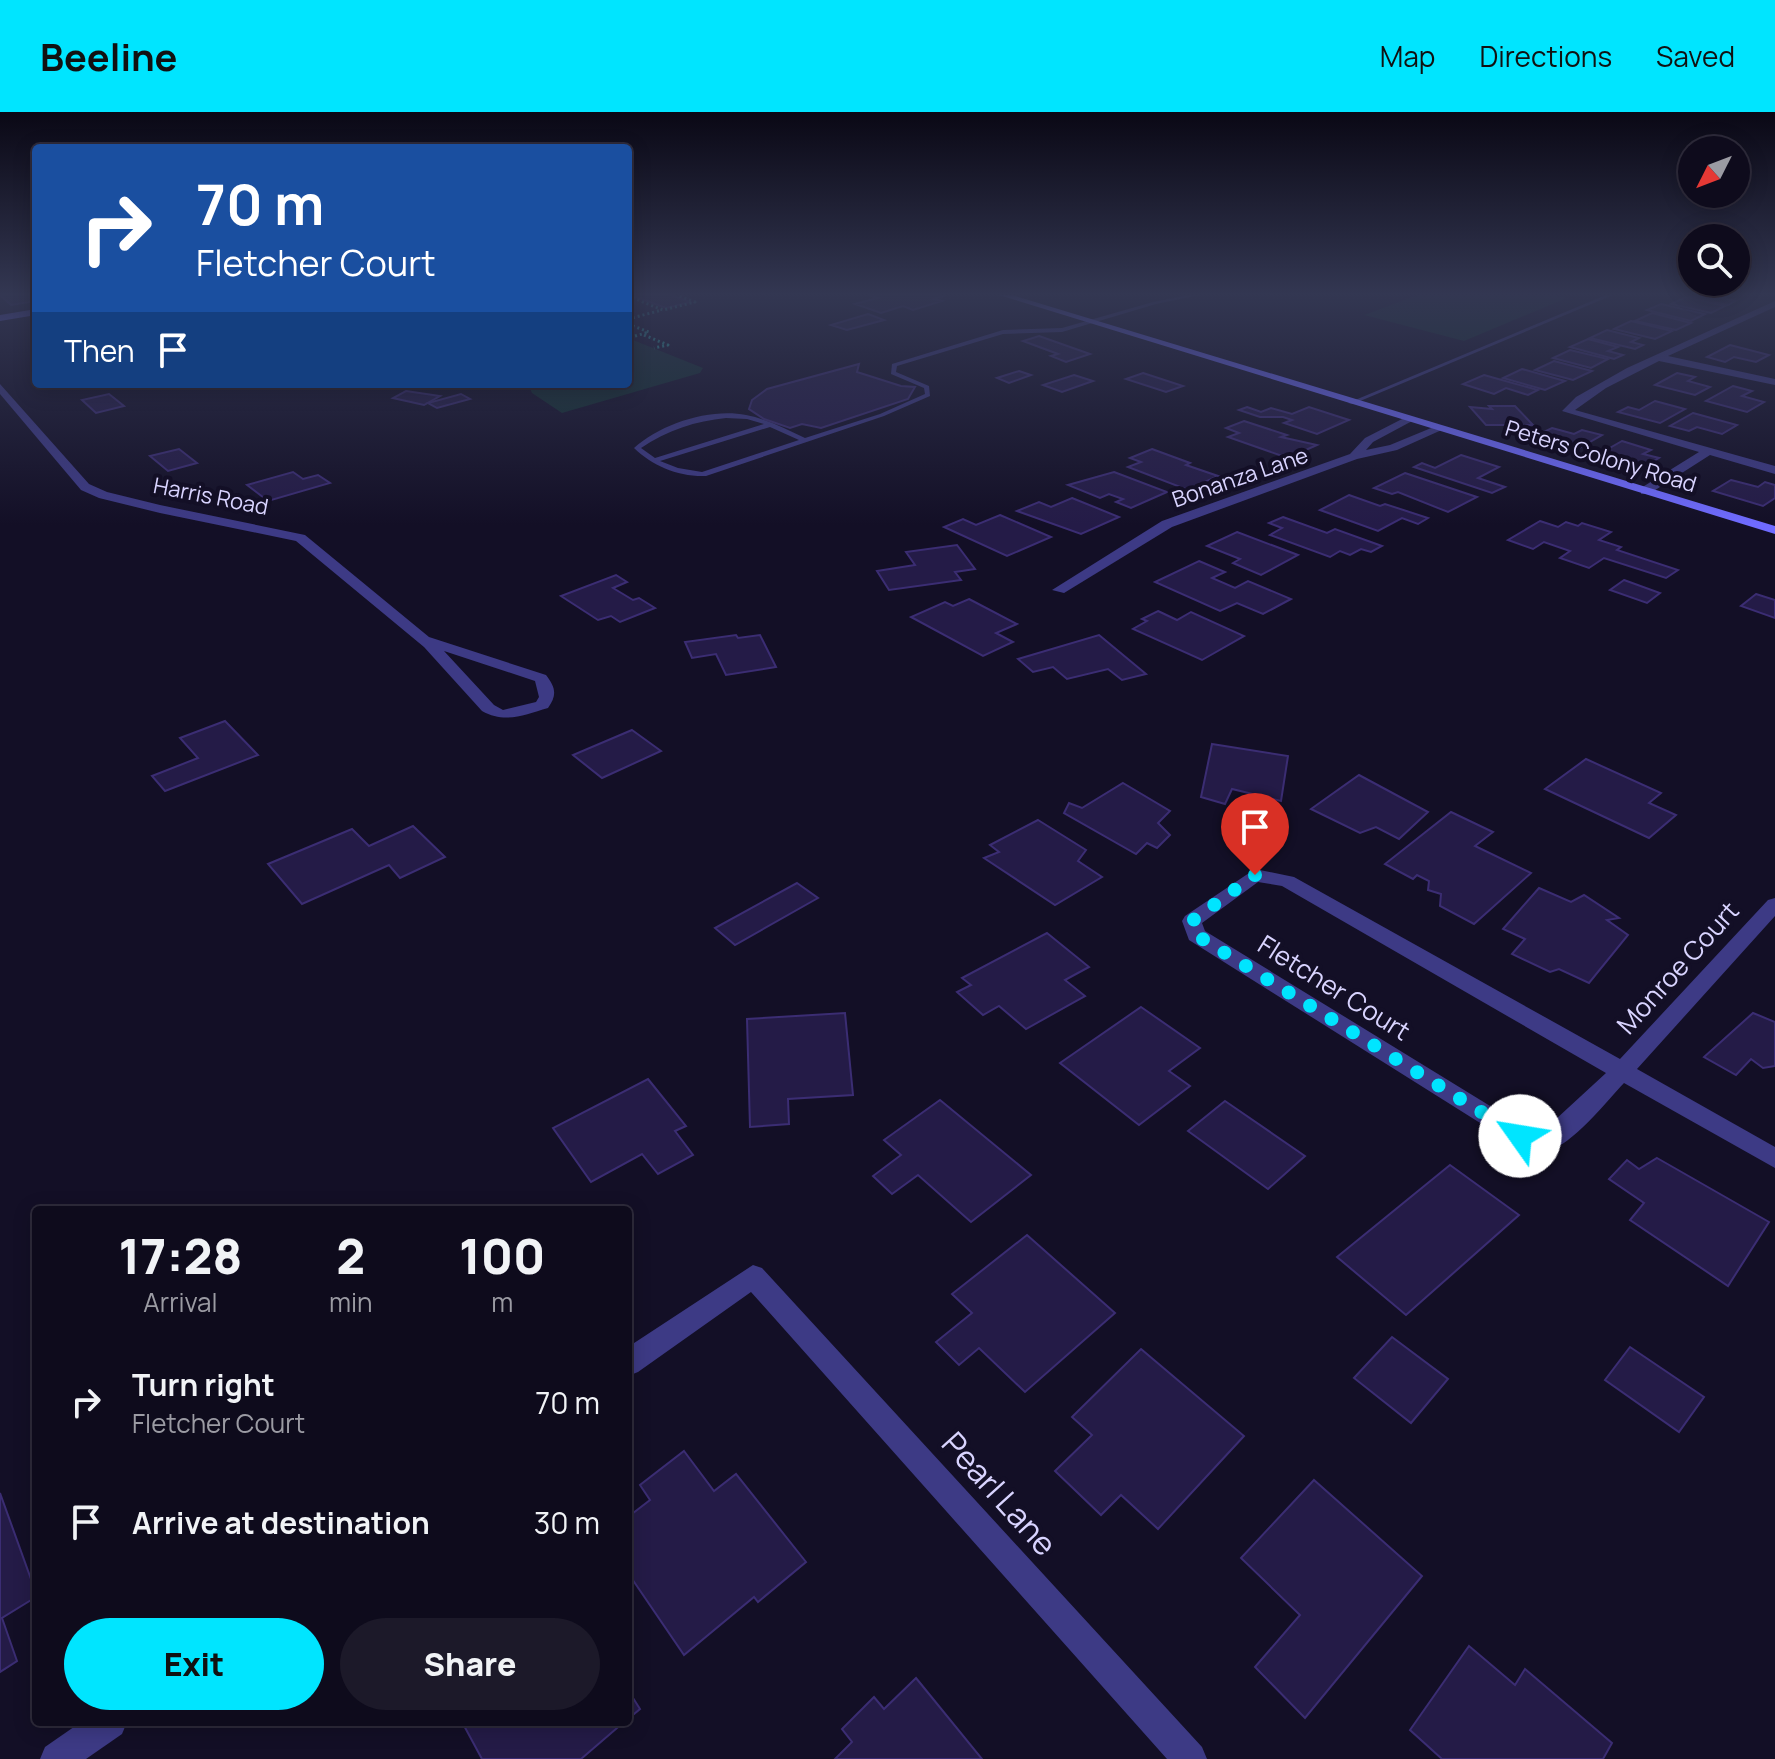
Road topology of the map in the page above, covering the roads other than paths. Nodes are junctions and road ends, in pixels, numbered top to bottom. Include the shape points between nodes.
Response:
1 (893, 372) edge
2 (1250, 372) edge
3 (1426, 372) edge
4 (1633, 372) edge
5 (1727, 372) edge
6 (1775, 382) edge
7 (0, 387) edge
8 (1351, 403) junction
9 (1408, 420) junction
10 (769, 425) junction
11 (1440, 428) junction
12 (804, 440) junction
13 (1708, 451) junction
14 (1354, 456) junction
15 (653, 461) junction
16 (1775, 470) edge
17 (1645, 491) junction
18 (1775, 530) edge
19 (1059, 590) dead end
20 (425, 640) junction
21 (1775, 904) edge
22 (1623, 1070) junction
23 (1775, 1158) edge
24 (632, 1360) edge
25 (104, 1726) edge
26 (57, 1759) edge
27 (1190, 1759) edge

1 - 12 lane via 927,387 928,395
2 - 8 street, Peters Colony Road
3 - 8 lane
4 - 13 street via 1574,401 1567,411
5 - 6 street
7 - 20 street, Harris Road via 85,487 160,509 300,538
8 - 9 street, Peters Colony Road
9 - 11 street, Peters Colony Road
9 - 14 street, Bonanza Lane via 1369,440
10 - 12 lane
10 - 15 lane
10 - 15 lane via 737,416 651,436 637,448
11 - 14 street, Bonanza Lane via 1393,448
11 - 17 street, Peters Colony Road
12 - 15 lane via 703,474 682,474
13 - 16 street
13 - 17 street
14 - 19 street, Bonanza Lane via 1167,524
17 - 18 street, Peters Colony Road
20 - 20 street, Harris Road via 541,678 547,697 542,705 523,712 499,714
21 - 22 street, Monroe Court
22 - 22 street, Fletcher Court via 1287,881 1255,875 1192,921 1196,935 1520,1136 1547,1141
22 - 23 street, Fletcher Court
24 - 27 street, Pearl Lane via 753,1276
25 - 26 street

